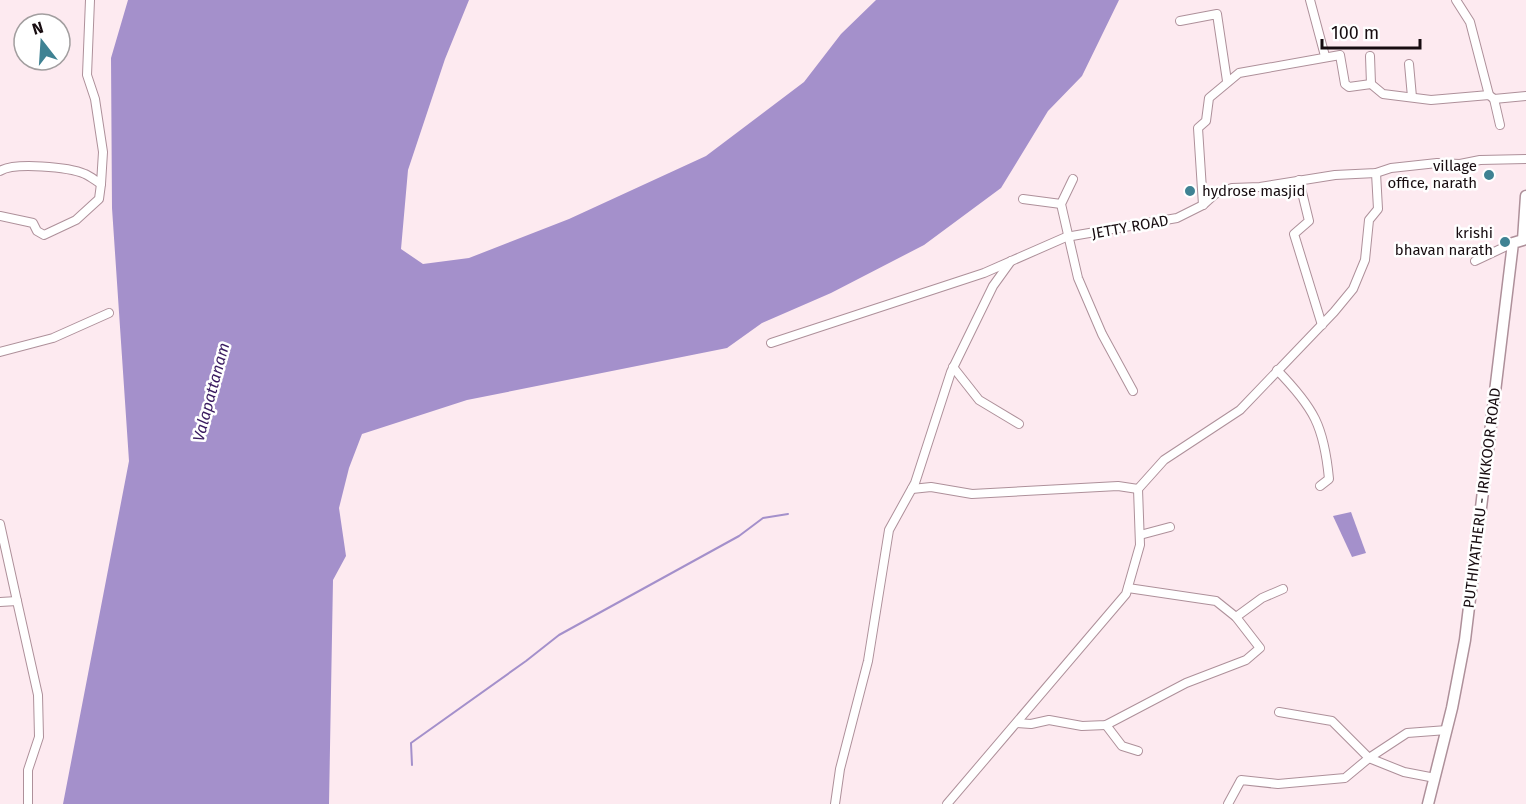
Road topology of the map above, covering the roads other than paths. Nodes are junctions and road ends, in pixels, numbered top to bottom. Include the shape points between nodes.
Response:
1 (90, 0) edge
2 (1310, 0) edge
3 (1456, 0) edge
4 (1180, 21) dead end
5 (1324, 56) junction
6 (1370, 56) dead end
7 (1408, 64) dead end
8 (1227, 81) junction
9 (1371, 84) junction
10 (1526, 96) edge
11 (1412, 97) junction
12 (1491, 97) junction
13 (1500, 125) dead end
14 (1526, 159) edge
15 (0, 171) edge
16 (1376, 173) junction
17 (1072, 179) dead end
18 (1299, 180) junction
19 (101, 184) junction
20 (1526, 196) edge
21 (1023, 199) dead end
22 (1061, 204) junction
23 (1203, 205) junction
24 (0, 216) edge
25 (1066, 237) junction
26 (1521, 240) edge
27 (1015, 258) junction
28 (1475, 261) dead end
29 (109, 313) dead end
30 (1322, 325) junction
31 (771, 344) dead end
32 (0, 352) edge
33 (953, 368) junction
34 (1277, 370) junction
35 (1132, 391) dead end
36 (1019, 424) dead end
37 (1320, 486) dead end
38 (912, 489) junction
39 (1138, 489) junction
40 (0, 525) edge
41 (1170, 527) dead end
42 (1140, 535) junction
43 (1128, 588) junction
44 (1283, 589) dead end
45 (17, 601) junction
46 (0, 602) edge
47 (1236, 617) junction
48 (1279, 712) dead end
49 (1017, 723) junction
50 (1106, 725) junction
51 (1447, 730) junction
52 (1138, 751) dead end
53 (1369, 758) junction
54 (1434, 778) junction
55 (28, 804) edge
56 (835, 804) edge
57 (947, 804) edge
58 (1227, 804) edge
59 (1428, 804) edge

1 - 19 street via 87,75 103,152
2 - 5 street
3 - 12 street via 1470,22
4 - 8 street via 1217,14
5 - 8 street via 1239,73
5 - 9 street via 1342,57 1345,84 1349,87
6 - 9 street
7 - 11 street
8 - 23 street via 1209,98 1206,121 1198,128
9 - 11 street via 1383,94
10 - 12 street
11 - 12 street
12 - 13 street
14 - 16 street, JETTY ROAD via 1437,163
15 - 19 street via 18,166 68,170 84,173
16 - 18 street, JETTY ROAD
16 - 30 street via 1378,209 1369,220 1365,260 1353,289
17 - 22 street
18 - 23 street, JETTY ROAD via 1232,188 1215,194
18 - 30 street via 1309,221 1294,234
19 - 24 street via 99,199 82,215 44,235 33,223
20 - 26 main road, PUTHIYATHERU - IRIKKOOR ROAD
21 - 22 street
22 - 25 street
23 - 25 street, JETTY ROAD via 1177,218
25 - 27 street, JETTY ROAD
25 - 35 street via 1078,278
26 - 28 street
26 - 51 main road, PUTHIYATHERU - IRIKKOOR ROAD via 1465,640
27 - 31 street, JETTY ROAD via 984,273
27 - 33 street via 993,286
29 - 32 street via 52,338
30 - 34 street
33 - 36 street via 979,400
33 - 38 street
34 - 37 street via 1306,400 1326,444 1329,479
34 - 39 street via 1240,410 1164,460
38 - 39 street via 931,487 972,494 1118,486
38 - 56 street via 886,540 868,661
39 - 42 street
40 - 45 street
41 - 42 street
42 - 43 street
43 - 47 street via 1216,601
43 - 49 street via 1090,639
44 - 47 street via 1262,598
45 - 46 street
45 - 55 street via 38,695 39,737 28,770
47 - 50 street via 1260,648 1245,660 1185,683
48 - 53 street via 1332,721
49 - 50 street via 1049,720 1082,726
49 - 57 street
50 - 52 street via 1122,746
51 - 53 street via 1407,733
51 - 54 main road, PUTHIYATHERU - IRIKKOOR ROAD
53 - 54 street
53 - 58 street via 1345,778 1278,784 1241,780
54 - 59 main road, PUTHIYATHERU - IRIKKOOR ROAD

